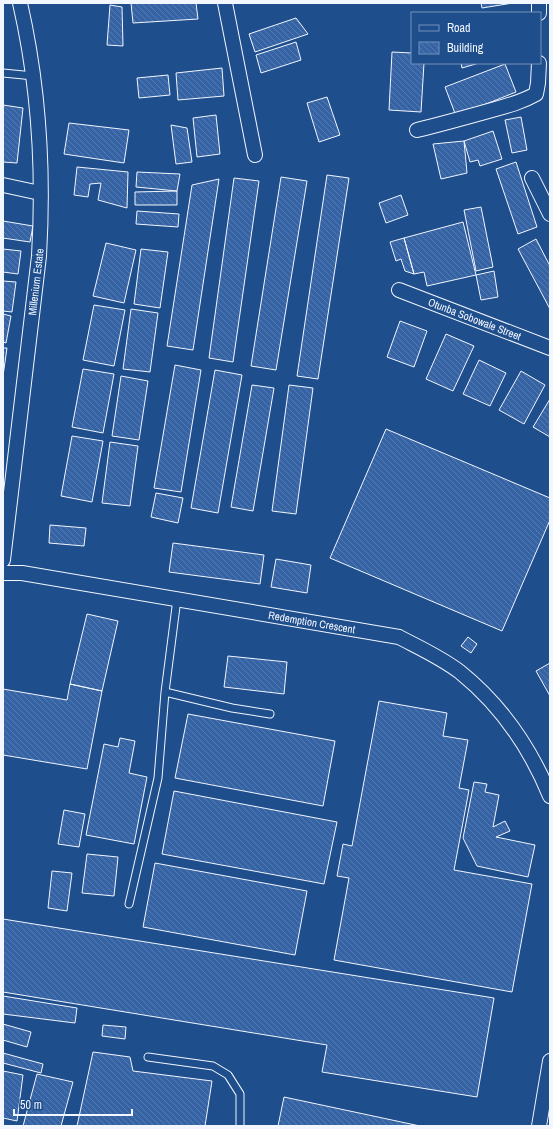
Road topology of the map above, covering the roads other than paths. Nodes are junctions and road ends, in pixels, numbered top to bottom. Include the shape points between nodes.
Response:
1 (20, 3) edge
2 (225, 3) edge
3 (539, 64) edge
4 (3, 73) edge
5 (34, 76) junction
6 (417, 130) dead end
7 (255, 155) dead end
8 (532, 178) dead end
9 (3, 185) edge
10 (40, 193) junction
11 (550, 214) edge
12 (399, 290) dead end
13 (550, 348) edge
14 (3, 560) edge
15 (3, 573) edge
16 (177, 599) junction
17 (165, 692) junction
18 (270, 714) dead end
19 (550, 796) edge
20 (129, 904) dead end
21 (148, 1057) dead end
22 (550, 1061) edge
23 (548, 1085) edge
24 (240, 1126) edge
25 (539, 1126) edge

1 - 5 street, Millenium Estate
2 - 7 street
3 - 6 street via 536,94 513,104
4 - 5 lane
5 - 10 street, Millenium Estate
8 - 11 street
9 - 10 street
10 - 14 street, Millenium Estate via 42,215 39,256
12 - 13 street, Otunba Sobowale Street
15 - 16 street, Redemption Crescent via 22,573
16 - 17 lane
16 - 19 street, Redemption Crescent via 400,637 459,672 487,697 513,727 539,770
17 - 18 lane
17 - 20 lane via 158,778
21 - 24 lane via 213,1066 228,1075 240,1094
22 - 23 street
23 - 25 street

